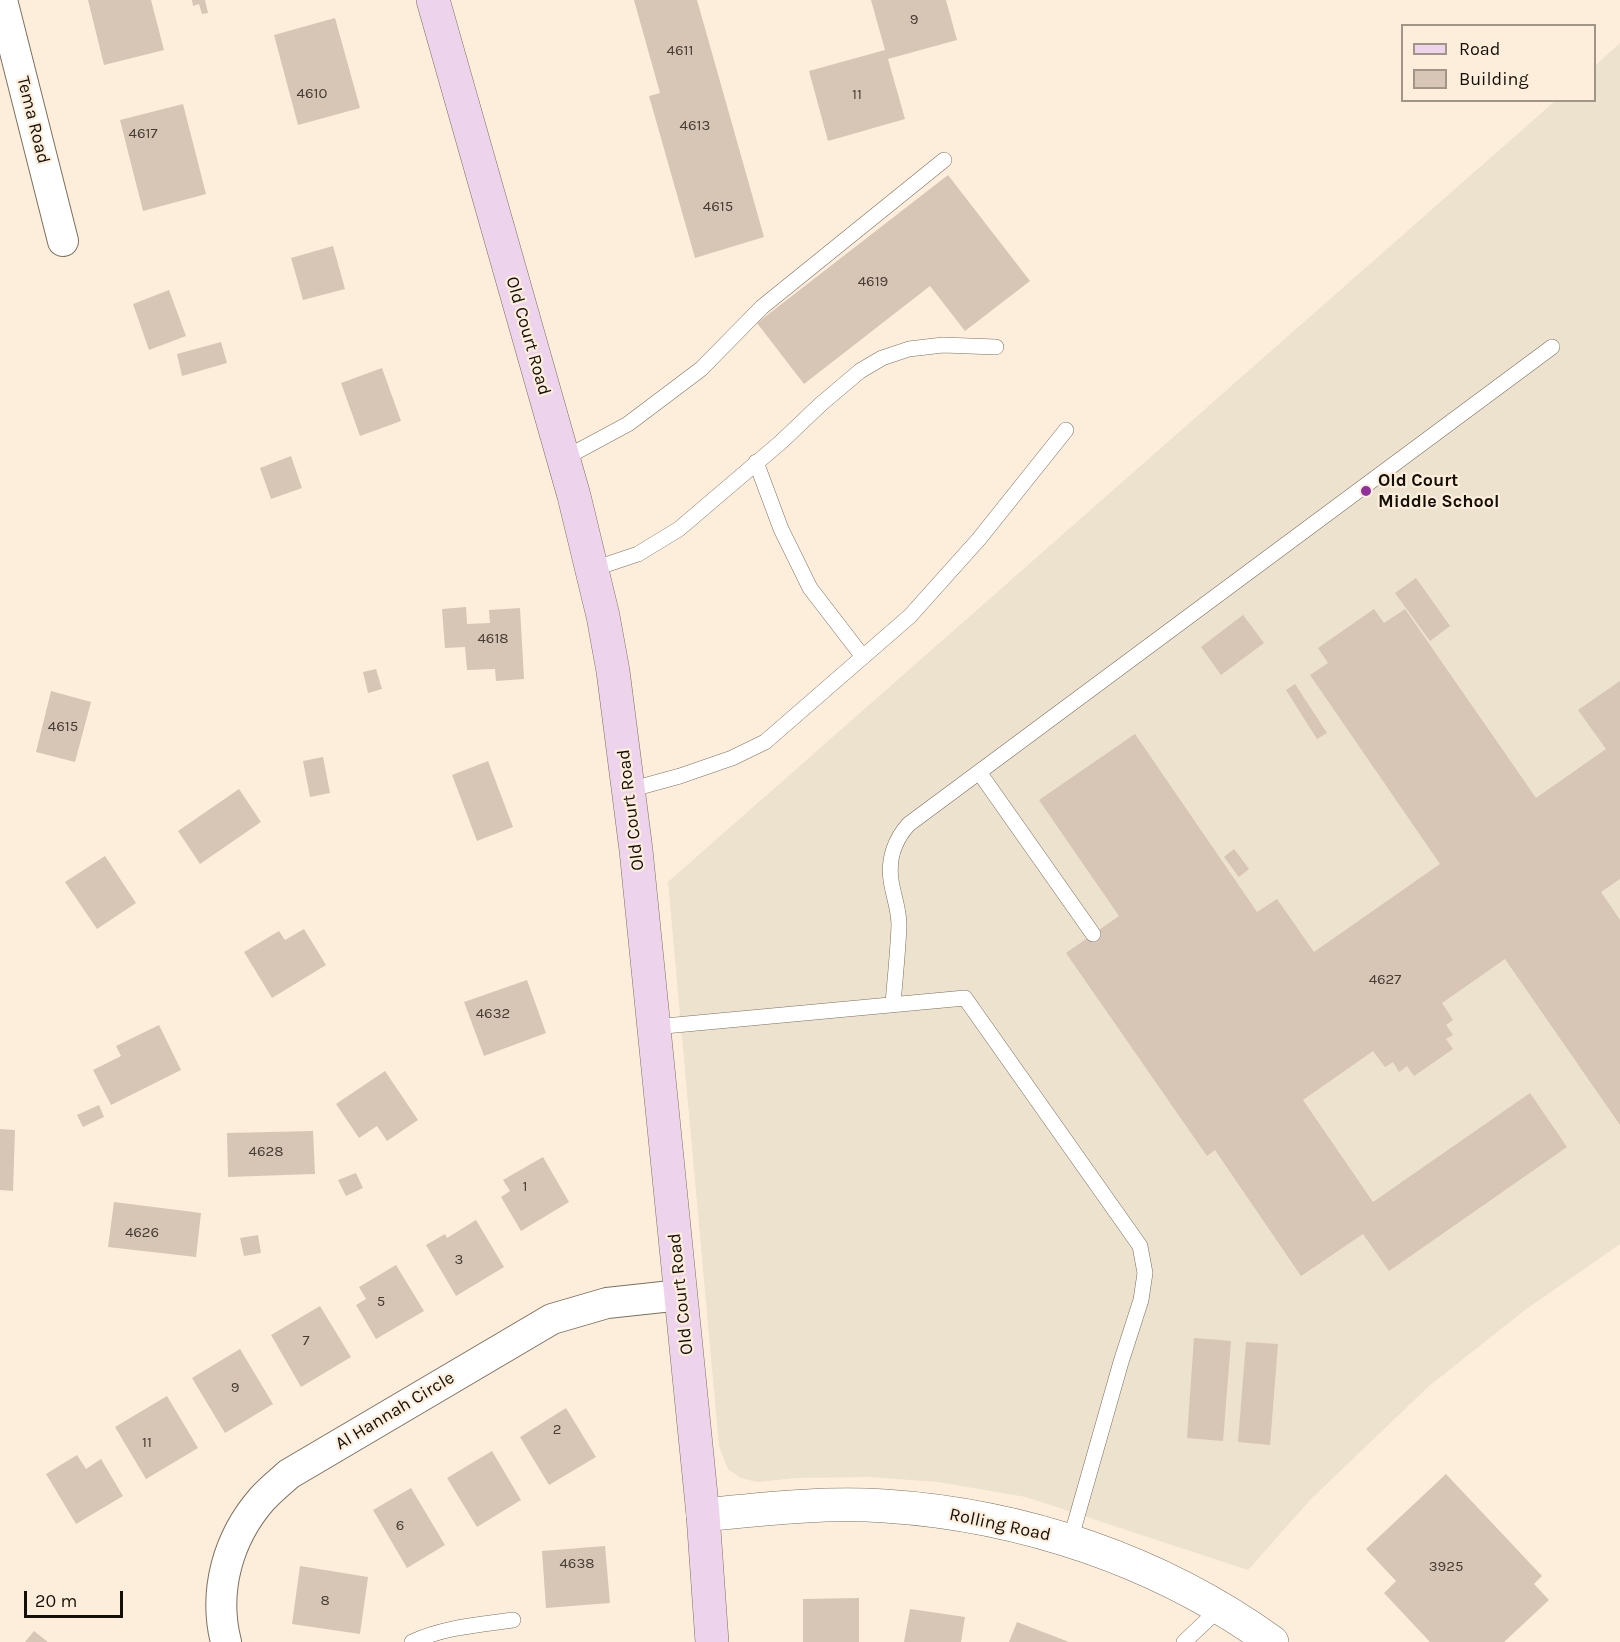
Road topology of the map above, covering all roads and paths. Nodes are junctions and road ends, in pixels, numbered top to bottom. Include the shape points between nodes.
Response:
1 (2, 0) edge
2 (433, 0) edge
3 (944, 160) dead end
4 (63, 241) dead end
5 (996, 347) dead end
6 (1552, 347) dead end
7 (1065, 430) dead end
8 (563, 459) junction
9 (756, 462) junction
10 (593, 569) junction
11 (863, 657) junction
12 (979, 772) junction
13 (629, 790) junction
14 (1093, 934) dead end
15 (892, 1004) junction
16 (654, 1027) junction
17 (681, 1295) junction
18 (703, 1515) junction
19 (1070, 1541) junction
20 (1220, 1608) junction
21 (513, 1620) dead end
22 (226, 1642) edge
23 (412, 1642) edge
24 (712, 1642) edge
25 (1184, 1642) edge
26 (1272, 1642) edge

1 - 4 street, Tema Road
2 - 8 main road, Old Court Road
3 - 8 lane via 762,307 701,369 628,424
5 - 9 lane via 943,345 909,349 882,358 860,371
6 - 12 lane
7 - 11 lane via 979,539 910,616
8 - 10 main road, Old Court Road
9 - 10 lane via 679,529 638,555
9 - 11 lane via 781,528 810,588
10 - 13 main road, Old Court Road via 613,671
11 - 13 lane via 765,742 732,758
12 - 14 lane
12 - 15 lane via 898,835 891,863 899,924
13 - 16 main road, Old Court Road
15 - 16 lane
15 - 19 lane via 965,998 1140,1246 1145,1273 1141,1300
16 - 17 main road, Old Court Road
17 - 18 main road, Old Court Road
17 - 22 street, Al Hannah Circle via 607,1304 552,1318 290,1474 262,1498 229,1554 221,1607
18 - 19 street, Rolling Road via 782,1507 885,1506 966,1516
18 - 24 main road, Old Court Road
19 - 20 street, Rolling Road via 1145,1569
20 - 25 lane
20 - 26 street, Rolling Road
21 - 23 lane via 453,1628

